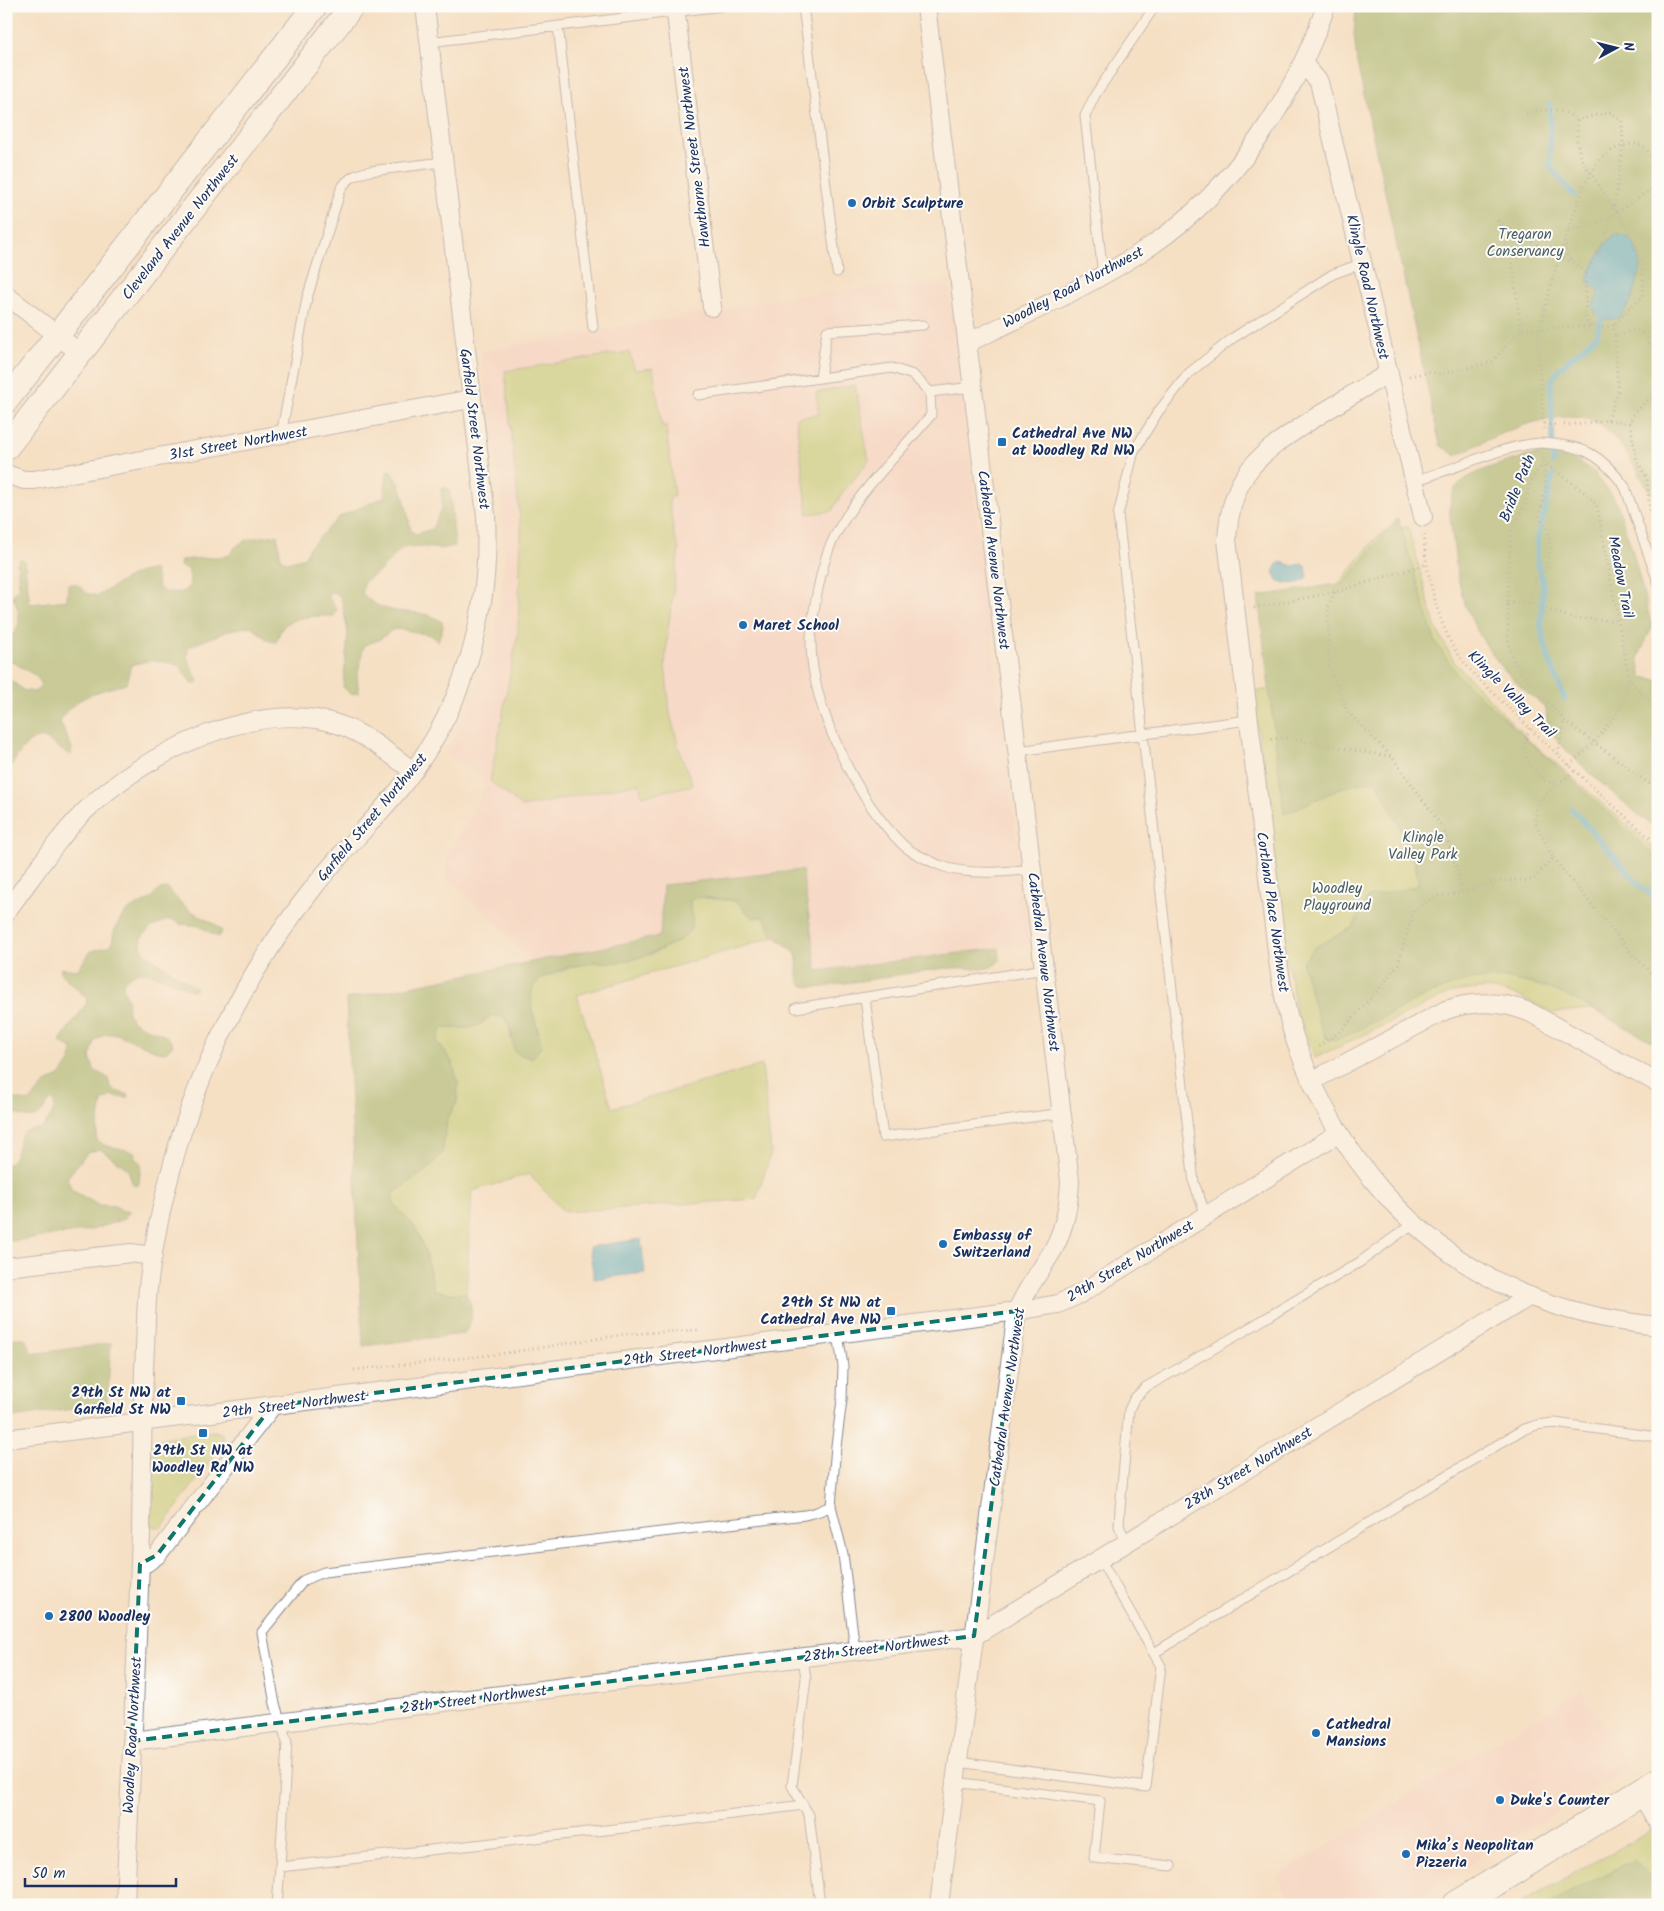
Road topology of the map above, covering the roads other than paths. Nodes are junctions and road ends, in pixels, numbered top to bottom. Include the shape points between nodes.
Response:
1 (315, 6) edge
2 (352, 6) edge
3 (425, 6) edge
4 (722, 6) edge
5 (804, 6) edge
6 (926, 6) edge
7 (1155, 6) edge
8 (1326, 6) edge
9 (676, 9) edge
10 (558, 26) junction
11 (429, 42) junction
12 (1303, 63) junction
13 (212, 138) junction
14 (235, 157) junction
15 (443, 162) junction
16 (1363, 263) junction
17 (837, 272) dead end
18 (1103, 275) junction
19 (6, 295) edge
20 (712, 307) dead end
21 (924, 325) dead end
22 (592, 327) dead end
23 (58, 336) junction
24 (967, 343) junction
25 (81, 354) junction
26 (1389, 374) junction
27 (820, 378) junction
28 (973, 387) junction
29 (930, 392) junction
30 (698, 395) dead end
31 (471, 399) junction
32 (6, 401) edge
33 (281, 435) junction
34 (6, 448) edge
35 (6, 474) edge
36 (1415, 480) junction
37 (1423, 517) road end
38 (1658, 582) edge
39 (1248, 720) junction
40 (1142, 734) junction
41 (1018, 751) junction
42 (413, 771) junction
43 (1033, 869) junction
44 (6, 912) edge
45 (1045, 969) junction
46 (865, 998) junction
47 (796, 1008) dead end
48 (1312, 1081) junction
49 (1658, 1083) edge
50 (1063, 1113) junction
51 (1339, 1133) junction
52 (1206, 1215) junction
53 (1414, 1223) junction
54 (153, 1256) junction
55 (6, 1267) edge
56 (1530, 1296) junction
57 (1017, 1311) junction
58 (1658, 1326) edge
59 (838, 1334) junction
60 (272, 1406) junction
61 (143, 1423) junction
62 (1658, 1438) edge
63 (6, 1439) edge
64 (832, 1506) junction
65 (1126, 1542) junction
66 (1100, 1559) junction
67 (140, 1564) junction
68 (974, 1636) junction
69 (855, 1650) junction
70 (1154, 1653) junction
71 (803, 1657) junction
72 (280, 1723) junction
73 (132, 1741) junction
74 (958, 1762) junction
75 (955, 1782) junction
76 (1649, 1787) edge
77 (803, 1804) junction
78 (1658, 1823) edge
79 (1171, 1866) dead end
80 (280, 1868) junction
81 (125, 1905) edge
82 (277, 1905) edge
83 (820, 1905) edge
84 (939, 1905) edge
85 (1457, 1905) edge

1 - 13 main road, Cleveland Avenue Northwest
2 - 14 main road, Cleveland Avenue Northwest
3 - 11 street, Garfield Street Northwest
4 - 9 lane
5 - 17 lane
6 - 24 street, Cathedral Avenue Northwest
7 - 18 lane via 1084,116
8 - 12 street, Woodley Road Northwest
9 - 10 lane
9 - 20 street, Hawthorne Street Northwest
10 - 11 lane
10 - 22 lane
11 - 15 street, Garfield Street Northwest
12 - 16 street, Klingle Road Northwest via 1320,82
12 - 18 street, Woodley Road Northwest via 1274,115 1222,182 1164,235
13 - 14 main road
13 - 23 main road, Cleveland Avenue Northwest
14 - 25 main road, Cleveland Avenue Northwest
15 - 31 street, Garfield Street Northwest
15 - 33 lane via 370,171 346,180 307,298
16 - 26 street, Klingle Road Northwest
16 - 40 lane via 1332,274 1233,338 1189,373 1158,412 1134,451 1118,515
18 - 24 street, Woodley Road Northwest
19 - 23 street
21 - 27 lane via 827,330
23 - 25 street
23 - 32 main road, Cleveland Avenue Northwest
24 - 28 street, Cathedral Avenue Northwest
25 - 34 main road, Cleveland Avenue Northwest
26 - 36 street, Klingle Road Northwest
26 - 39 street, Cortland Place Northwest via 1269,448 1245,474 1234,496 1227,540
27 - 29 lane via 892,368 913,375
27 - 30 lane
28 - 29 lane
28 - 41 street, Cathedral Avenue Northwest
29 - 43 lane via 931,415 853,504 830,547 817,595 811,642 818,692 840,752 868,803 904,846 940,866 977,872
31 - 33 street, 31st Street Northwest
31 - 42 street, Garfield Street Northwest via 487,531 481,614 452,704
33 - 35 street, 31st Street Northwest via 34,480
36 - 37 street, Klingle Road Northwest
36 - 38 lane, bridge via 1520,445 1540,443 1577,447 1597,457 1625,487
39 - 40 lane
39 - 48 street, Cortland Place Northwest via 1281,979 1296,1044
40 - 41 lane
40 - 52 lane via 1194,1184
41 - 43 street, Cathedral Avenue Northwest
42 - 44 street via 365,737 326,721 278,716 232,726 158,758 100,798 58,842
42 - 54 street, Garfield Street Northwest via 298,907 233,1011 186,1121 166,1189
43 - 45 street, Cathedral Avenue Northwest
45 - 46 lane
45 - 50 street, Cathedral Avenue Northwest
46 - 47 lane
46 - 50 lane via 883,1137
48 - 49 street via 1441,1012 1462,1005 1489,1003 1531,1013
48 - 51 street, Cortland Place Northwest
50 - 57 street, Cathedral Avenue Northwest via 1070,1181 1066,1214 1054,1249 1028,1287
51 - 52 street, 29th Street Northwest
51 - 53 street, Cortland Place Northwest via 1367,1175
52 - 57 street, 29th Street Northwest via 1080,1294 1058,1304
53 - 56 street, Cortland Place Northwest via 1480,1272
53 - 65 lane via 1360,1262 1146,1387 1134,1399 1129,1410 1120,1508 1120,1526
54 - 55 street via 131,1253
54 - 61 street, Garfield Street Northwest via 148,1292
56 - 58 street, Cortland Place Northwest via 1586,1314
56 - 65 street, 28th Street Northwest
57 - 59 street, 29th Street Northwest
57 - 68 street, Cathedral Avenue Northwest
59 - 60 street, 29th Street Northwest
59 - 64 lane via 843,1366 842,1400
60 - 61 street, 29th Street Northwest
60 - 67 street via 161,1549
61 - 63 street, 29th Street Northwest
61 - 67 street, Woodley Road Northwest
62 - 70 lane via 1554,1423 1522,1430
64 - 69 lane via 843,1554
64 - 72 lane via 805,1514 324,1572 304,1580 262,1632
65 - 66 street, 28th Street Northwest
66 - 68 street, 28th Street Northwest
66 - 70 lane
67 - 73 street, Woodley Road Northwest
68 - 69 street, 28th Street Northwest
68 - 74 street, Cathedral Avenue Northwest
69 - 71 street, 28th Street Northwest
70 - 74 lane via 1161,1666 1146,1787
71 - 72 street, 28th Street Northwest
71 - 77 lane via 806,1679 792,1786
72 - 73 street, 28th Street Northwest
72 - 80 lane via 287,1742
73 - 81 street, Woodley Road Northwest
74 - 75 street, Cathedral Avenue Northwest
75 - 79 lane via 1100,1801 1094,1858
75 - 84 street, Cathedral Avenue Northwest
76 - 78 street
76 - 85 main road
77 - 80 lane
77 - 83 lane via 809,1815
80 - 82 lane

